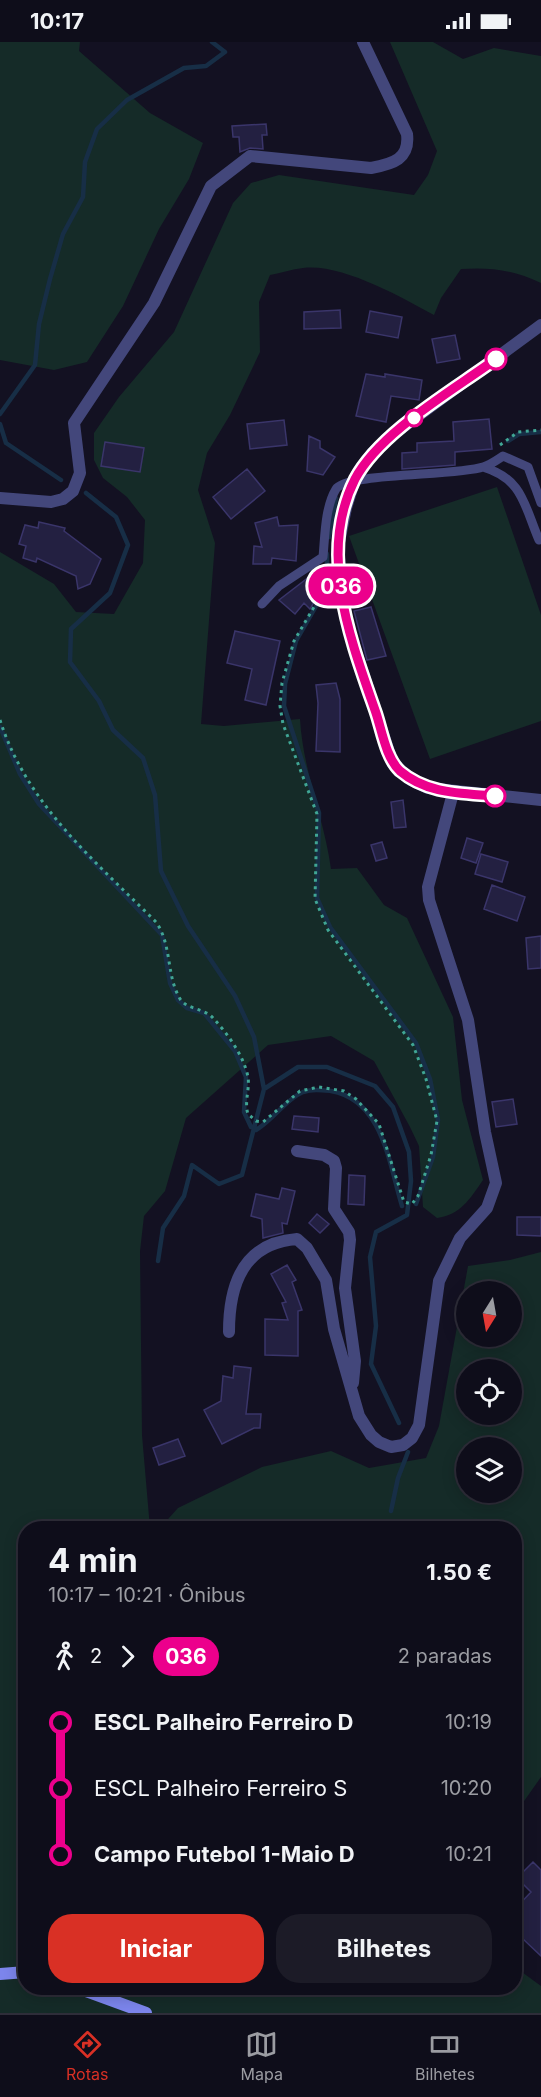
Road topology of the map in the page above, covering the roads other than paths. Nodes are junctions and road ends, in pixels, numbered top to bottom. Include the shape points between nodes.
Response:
1 (363, 42) edge
2 (541, 325) edge
3 (483, 467) junction
4 (356, 479) junction
5 (0, 498) edge
6 (541, 502) edge
7 (538, 540) dead end
8 (262, 604) dead end
9 (453, 793) junction
10 (540, 798) edge
11 (297, 1151) dead end
12 (229, 1332) dead end
13 (352, 1388) junction
14 (18, 1973) edge
15 (0, 1974) edge
16 (97, 1995) edge
17 (146, 2013) edge

1 - 5 street via 407,134 409,146 403,156 390,165 371,168 250,156 211,186 154,303 74,423 80,473 73,491 51,502
2 - 4 street via 394,433 372,453
3 - 4 lane
3 - 6 lane via 504,456 528,466
3 - 7 lane via 499,472 516,485
4 - 8 lane via 341,483 335,490 323,557 279,586
4 - 9 street via 338,547 343,601 354,646 393,764 411,780
9 - 10 street
9 - 13 street via 428,887 429,900 468,1020 496,1183 487,1208 460,1239 439,1281 422,1410 412,1438 397,1447 370,1435 359,1416
11 - 13 street via 324,1155 334,1161 336,1168 334,1209 350,1240 345,1288 355,1361
12 - 13 street via 229,1303 236,1278 246,1263 281,1240 297,1239 326,1280 334,1329
14 - 15 main road
16 - 17 main road

